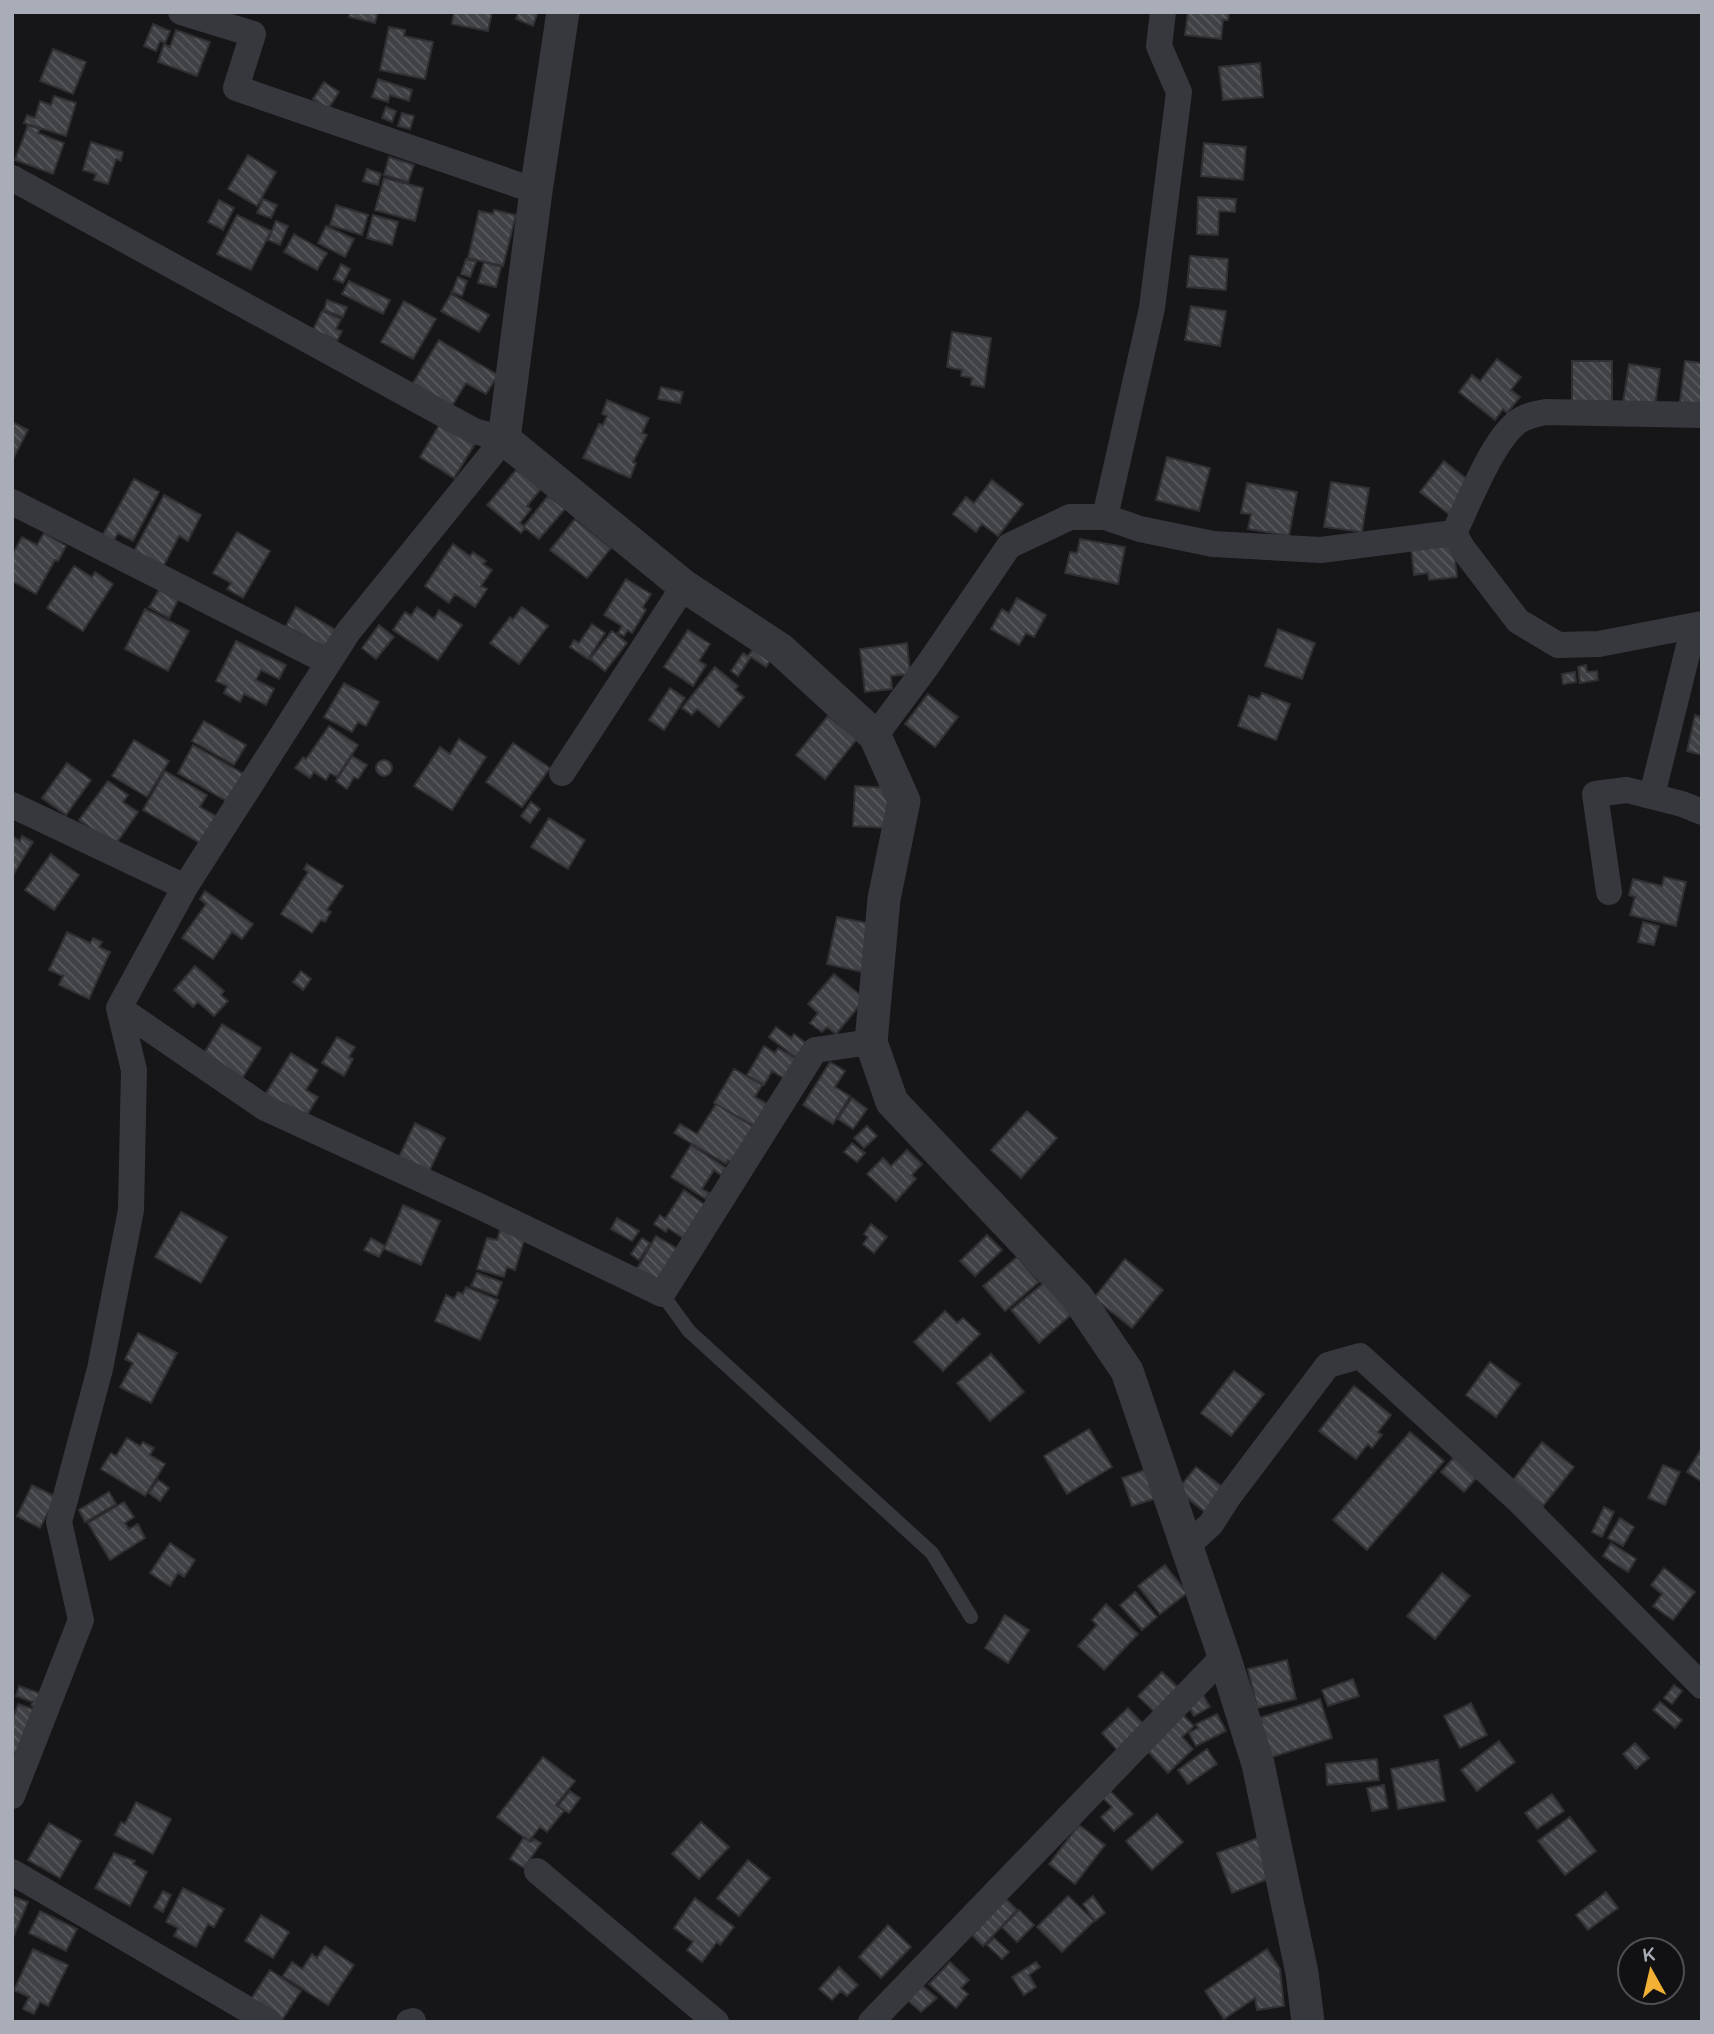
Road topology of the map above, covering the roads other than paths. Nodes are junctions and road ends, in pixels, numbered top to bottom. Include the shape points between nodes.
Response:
1 (181, 12) edge
2 (563, 12) edge
3 (1163, 12) edge
4 (12, 178) edge
5 (536, 191) junction
6 (1702, 415) edge
7 (504, 439) junction
8 (12, 502) edge
9 (1105, 517) junction
10 (1454, 533) junction
11 (684, 586) junction
12 (1698, 625) edge
13 (328, 662) junction
14 (875, 736) junction
15 (562, 774) dead end
16 (1652, 795) junction
17 (12, 805) edge
18 (1702, 813) edge
19 (185, 887) junction
20 (1609, 892) dead end
21 (119, 1008) junction
22 (871, 1042) junction
23 (662, 1294) junction
24 (1186, 1547) junction
25 (971, 1618) dead end
26 (1224, 1656) junction
27 (1702, 1686) edge
28 (12, 1796) edge
29 (537, 1871) dead end
30 (12, 1872) edge
31 (269, 2022) edge
32 (716, 2022) edge
33 (871, 2022) edge
34 (1308, 2022) edge

1 - 5 street via 253,34 236,88
2 - 5 street
3 - 9 street via 1159,46 1179,92 1152,308
4 - 7 street via 474,431
5 - 7 street
6 - 10 street via 1528,415 1499,443
7 - 11 street
7 - 13 street
8 - 13 street
9 - 10 street via 1213,544 1321,550
9 - 14 street via 1070,517 1009,546
10 - 12 street via 1517,621 1558,645 1599,644
11 - 14 street via 780,649
11 - 15 street
12 - 16 street
13 - 19 street
14 - 22 street via 904,802 884,899
16 - 18 street
16 - 20 street via 1627,790 1595,794
17 - 19 street
19 - 21 street
21 - 23 street via 265,1108
21 - 28 street via 134,1070 131,1210 100,1369 59,1522 81,1620
22 - 23 street via 815,1050
22 - 24 street via 892,1102 1077,1297 1126,1371
23 - 25 lane via 689,1331 932,1553
24 - 26 street
24 - 27 street via 1211,1524 1328,1365 1360,1356 1520,1502
26 - 33 street
26 - 34 street via 1258,1764
29 - 32 street
30 - 31 street

